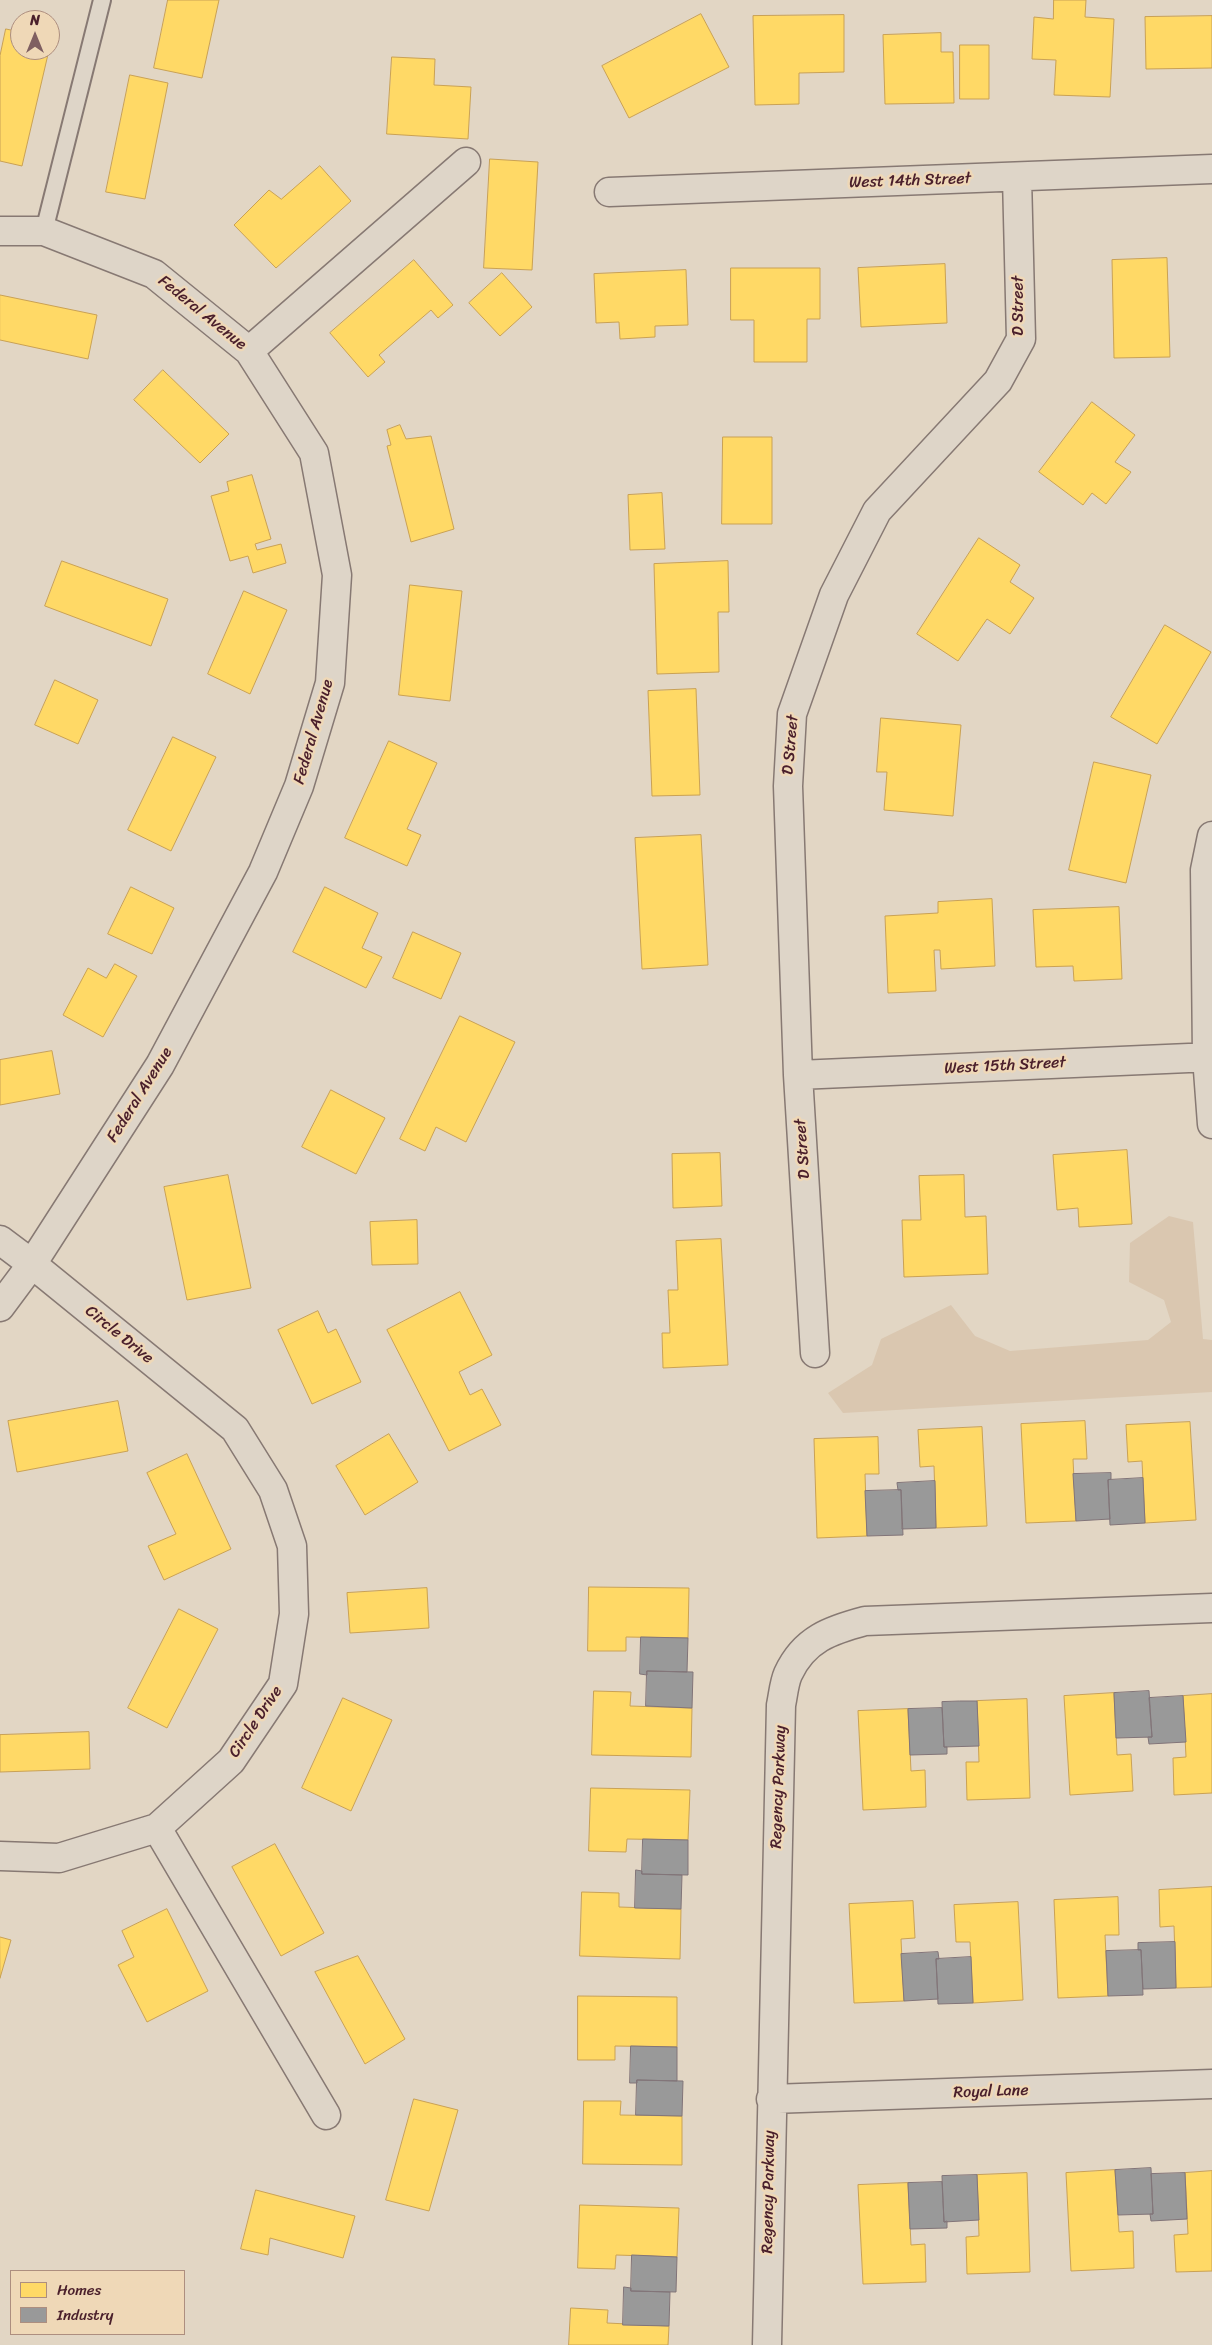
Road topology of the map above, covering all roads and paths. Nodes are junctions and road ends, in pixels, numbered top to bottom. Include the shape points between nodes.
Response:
1 (102, 0) edge
2 (466, 162) dead end
3 (1212, 169) edge
4 (1017, 177) junction
5 (609, 192) dead end
6 (0, 231) edge
7 (44, 231) junction
8 (249, 351) junction
9 (1212, 836) edge
10 (1210, 1057) edge
11 (798, 1075) junction
12 (1212, 1124) edge
13 (0, 1240) edge
14 (32, 1264) junction
15 (0, 1307) edge
16 (815, 1353) dead end
17 (1212, 1608) edge
18 (157, 1828) junction
19 (0, 1856) edge
20 (1212, 2084) edge
21 (770, 2098) junction
22 (326, 2115) dead end
23 (767, 2345) edge

1 - 7 lane
2 - 8 street
3 - 4 street, West 14th Street
4 - 5 street, West 14th Street
4 - 11 street, D Street via 1021,339 998,381 877,510 834,595 792,714 788,786
6 - 7 street, Federal Avenue
7 - 8 street, Federal Avenue via 154,274
8 - 14 street, Federal Avenue via 314,453 337,575 330,683 299,786 263,872 160,1065
9 - 10 street via 1205,870
10 - 11 street, West 15th Street
10 - 12 street
11 - 16 street, D Street
13 - 14 street, Circle Drive
14 - 15 street, Federal Avenue
14 - 18 street, Circle Drive via 235,1429 274,1490 292,1546 294,1614 284,1684 230,1761
17 - 21 street, Regency Parkway via 866,1621 829,1631 806,1648 788,1675 781,1705
18 - 19 street, Circle Drive via 59,1858
18 - 22 street
20 - 21 street, Royal Lane
21 - 23 street, Regency Parkway

